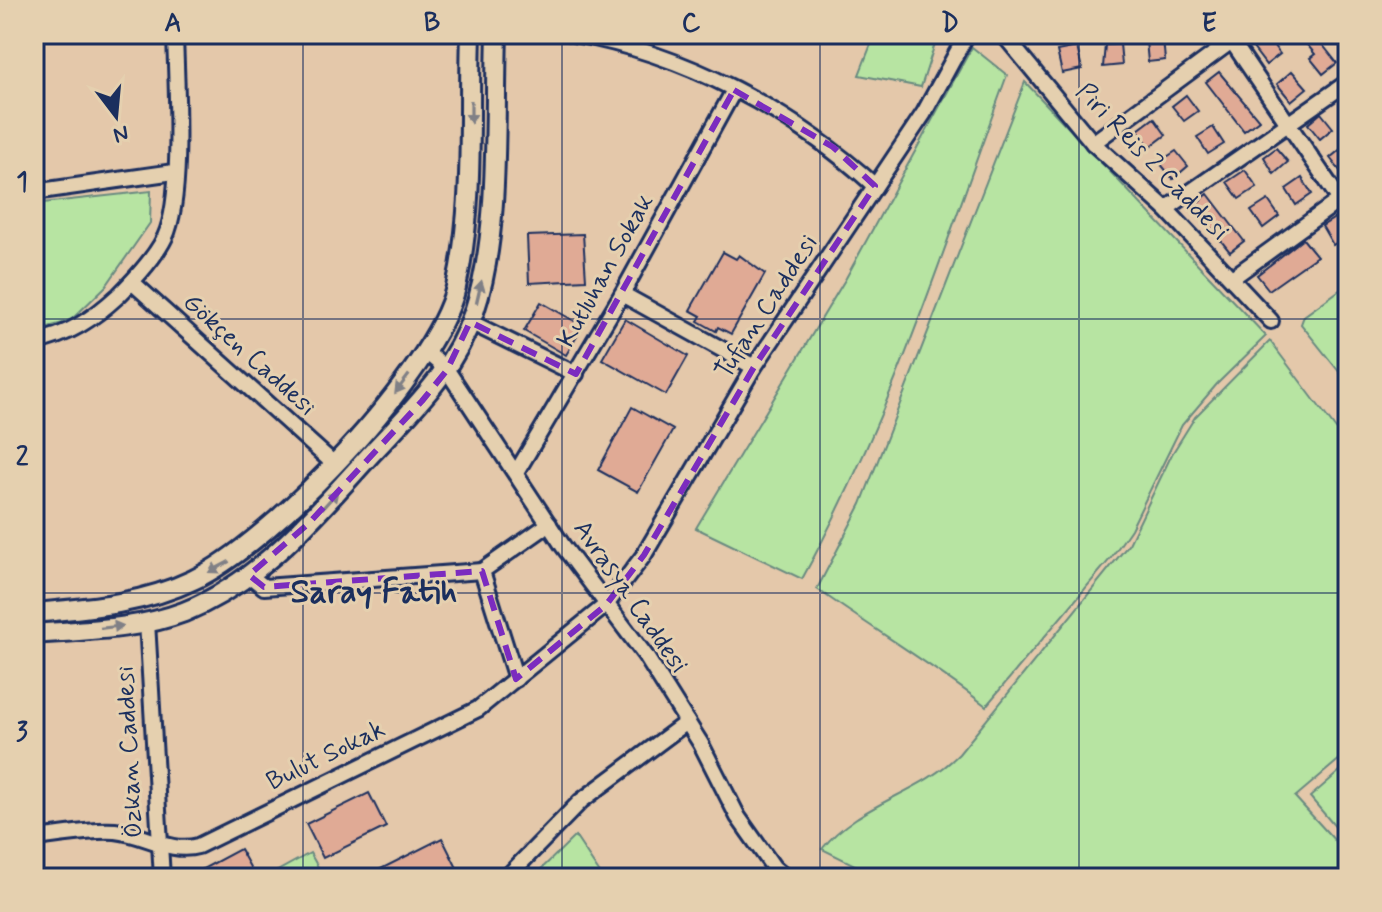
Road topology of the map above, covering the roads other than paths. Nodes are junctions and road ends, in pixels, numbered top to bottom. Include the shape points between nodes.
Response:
1 (175, 34) edge
2 (471, 34) edge
3 (497, 34) edge
4 (573, 34) edge
5 (967, 34) edge
6 (1138, 34) edge
7 (1004, 36) edge
8 (1234, 36) edge
9 (1348, 82) edge
10 (734, 90) junction
11 (1290, 122) junction
12 (1093, 143) junction
13 (174, 172) junction
14 (875, 186) junction
15 (34, 192) edge
16 (1344, 197) edge
17 (1166, 209) junction
18 (1232, 278) junction
19 (132, 282) junction
20 (622, 294) junction
21 (1271, 321) dead end
22 (470, 322) junction
23 (34, 342) edge
24 (425, 351) junction
25 (754, 367) junction
26 (447, 370) junction
27 (576, 374) junction
28 (333, 463) junction
29 (516, 473) junction
30 (549, 524) junction
31 (482, 571) junction
32 (249, 575) junction
33 (606, 605) junction
34 (34, 613) edge
35 (147, 622) junction
36 (34, 634) edge
37 (516, 679) junction
38 (687, 722) junction
39 (34, 838) edge
40 (160, 842) junction
41 (162, 878) edge
42 (506, 878) edge
43 (786, 878) edge

1 - 13 street
2 -> 24 street via 467,224 447,314
22 -> 3 street via 483,276 491,204
4 - 10 street via 692,67
5 - 14 street, Tufan Caddesi via 924,113
6 - 7 street
7 - 12 street, Piri Reis 2 Caddesi
8 - 11 street
8 - 12 street
9 - 11 street
10 - 14 street via 833,147
10 - 20 street, Kutluhan Sokak
11 - 16 street
11 - 17 street
12 - 17 street, Piri Reis 2 Caddesi
13 - 15 street
13 - 19 street via 165,237
14 - 25 street, Tufan Caddesi
16 - 18 street
17 - 18 street, Piri Reis 2 Caddesi
18 - 21 street, Piri Reis 2 Caddesi
19 - 23 street via 77,327
19 - 28 street, Gökçen Caddesi
20 - 25 street
20 - 27 street, Kutluhan Sokak
22 - 26 street
22 - 27 street
24 - 26 street, Avrasya Caddesi
24 -> 28 street via 372,422
25 - 33 street, Tufan Caddesi via 644,555
26 - 29 street, Avrasya Caddesi
32 -> 26 street via 308,524
27 - 29 street, Kutluhan Sokak
28 -> 34 street via 260,537 194,580 128,603
29 - 30 street, Avrasya Caddesi
30 - 31 street
30 - 33 street, Avrasya Caddesi
31 - 32 street via 264,587
31 - 37 street
32 - 35 street via 183,612
33 - 37 street, Bulut Sokak
33 - 38 street, Avrasya Caddesi
36 -> 35 street
35 - 40 street, Özkan Caddesi
37 - 40 street, Bulut Sokak via 478,709 198,846 184,849
38 - 42 street via 581,801
38 - 43 street, Avrasya Caddesi via 738,817
39 - 40 street, Bulut Sokak via 110,831
40 - 41 street, Özkan Caddesi

